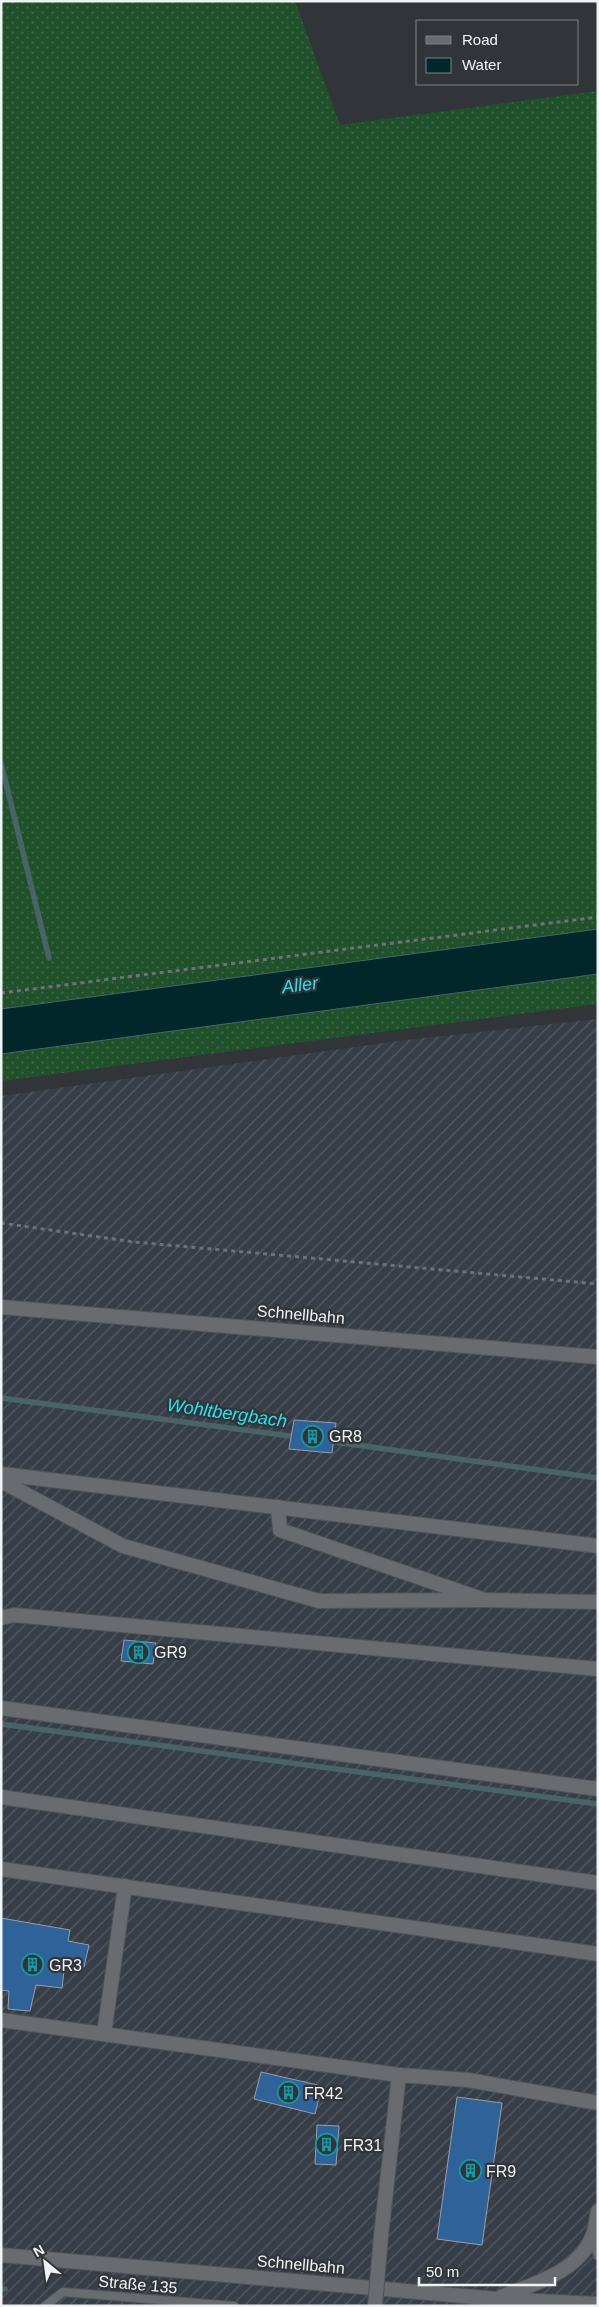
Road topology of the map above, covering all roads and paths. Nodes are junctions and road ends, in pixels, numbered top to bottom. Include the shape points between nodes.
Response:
1 (598, 917) edge
2 (1, 994) edge
3 (1, 1223) edge
4 (598, 1284) edge
5 (1, 1307) edge
6 (598, 1357) edge
7 (1, 1474) edge
8 (1, 1481) edge
9 (278, 1507) junction
10 (598, 1546) edge
11 (485, 1600) junction
12 (598, 1602) edge
13 (1, 1618) edge
14 (598, 1668) edge
15 (1, 1708) edge
16 (598, 1790) edge
17 (1, 1797) edge
18 (1, 1869) edge
19 (598, 1883) edge
20 (125, 1886) junction
21 (598, 1954) edge
22 (1, 2020) edge
23 (104, 2034) junction
24 (399, 2075) junction
25 (598, 2103) edge
26 (598, 2211) edge
27 (593, 2237) junction
28 (1, 2255) edge
29 (598, 2256) edge
30 (497, 2299) junction
31 (598, 2304) edge
32 (45, 2306) edge
33 (234, 2306) edge
34 (375, 2306) edge

1 - 2 path
3 - 4 path via 134,1242
5 - 6 street, Schnellbahn
7 - 9 street
8 - 11 street via 123,1546 318,1601
9 - 10 street
9 - 11 street via 280,1530
11 - 12 street
13 - 14 street via 14,1615
15 - 16 street
17 - 19 street
18 - 20 street
20 - 21 street
20 - 23 street
22 - 23 street
23 - 24 street
24 - 25 street via 468,2080
24 - 34 street, bridge
26 - 27 street
27 - 29 lane
27 - 30 street via 580,2258 551,2277
28 - 30 street, Schnellbahn
30 - 31 street, Schnellbahn
32 - 33 lane, Straße 135 via 64,2292

